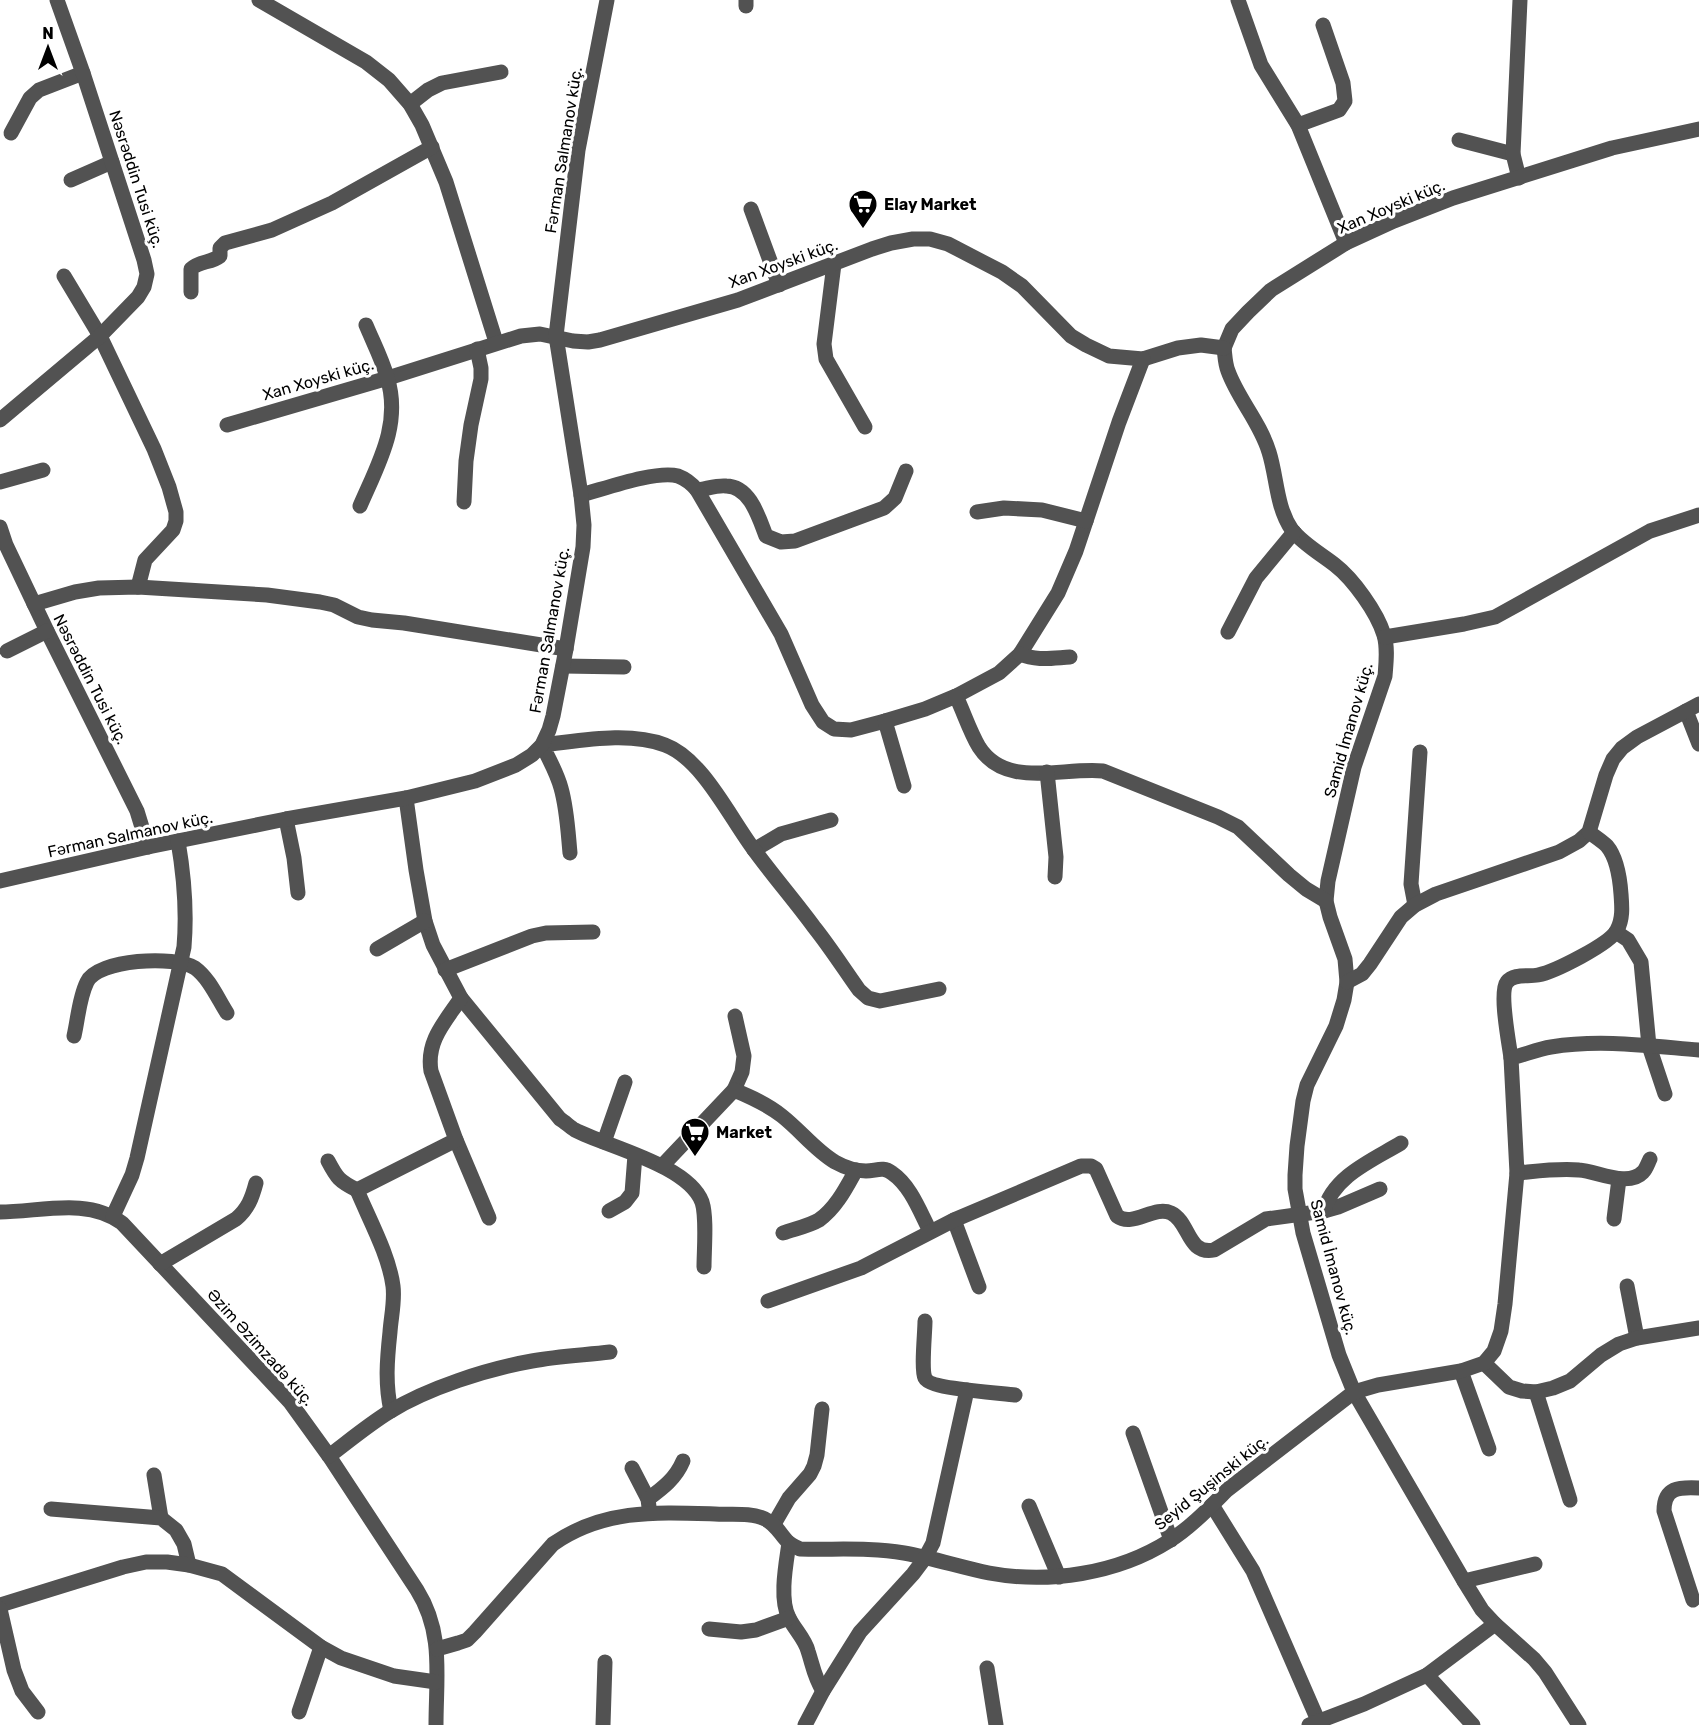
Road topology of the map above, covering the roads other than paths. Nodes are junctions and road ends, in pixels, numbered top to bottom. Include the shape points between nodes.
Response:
1 (259, 0) edge
2 (607, 0) edge
3 (1238, 0) edge
4 (1520, 0) edge
5 (60, 1) edge
6 (1323, 25) dead end
7 (501, 72) dead end
8 (83, 73) junction
9 (410, 104) junction
10 (1298, 125) junction
11 (1699, 129) edge
12 (11, 133) dead end
13 (1460, 140) dead end
14 (432, 147) junction
15 (1513, 154) junction
16 (112, 162) junction
17 (1519, 177) junction
18 (70, 180) dead end
19 (751, 209) dead end
20 (1347, 243) junction
21 (834, 264) junction
22 (64, 276) dead end
23 (779, 285) junction
24 (190, 292) dead end
25 (366, 325) dead end
26 (100, 336) junction
27 (556, 336) junction
28 (496, 342) junction
29 (1224, 348) junction
30 (477, 349) junction
31 (1143, 359) junction
32 (388, 378) junction
33 (0, 420) edge
34 (227, 425) dead end
35 (865, 426) dead end
36 (43, 470) dead end
37 (906, 471) dead end
38 (0, 482) edge
39 (697, 490) junction
40 (581, 495) junction
41 (465, 502) dead end
42 (360, 506) dead end
43 (977, 512) dead end
44 (1699, 515) edge
45 (1086, 521) junction
46 (0, 527) edge
47 (1294, 532) junction
48 (138, 587) junction
49 (34, 604) junction
50 (47, 631) junction
51 (1228, 632) dead end
52 (1385, 637) junction
53 (567, 649) junction
54 (7, 651) dead end
55 (1020, 654) junction
56 (1070, 657) dead end
57 (563, 666) junction
58 (624, 667) dead end
59 (956, 696) junction
60 (1692, 707) edge
61 (885, 720) junction
62 (1699, 744) edge
63 (542, 745) junction
64 (1420, 752) dead end
65 (1047, 772) junction
66 (904, 786) dead end
67 (406, 798) junction
68 (286, 819) junction
69 (831, 820) dead end
70 (1589, 832) junction
71 (178, 842) junction
72 (148, 847) junction
73 (754, 850) junction
74 (570, 853) dead end
75 (1055, 877) dead end
76 (0, 881) edge
77 (298, 893) dead end
78 (1326, 901) junction
79 (1415, 905) junction
80 (425, 921) junction
81 (593, 932) dead end
82 (1616, 932) junction
83 (377, 949) dead end
84 (181, 963) junction
85 (445, 969) junction
86 (1347, 982) junction
87 (939, 989) dead end
88 (461, 998) junction
89 (227, 1013) dead end
90 (735, 1016) dead end
91 (74, 1036) dead end
92 (1649, 1046) junction
93 (1699, 1050) edge
94 (1511, 1058) junction
95 (625, 1082) dead end
96 (734, 1090) junction
97 (1665, 1094) dead end
98 (456, 1140) junction
99 (604, 1142) junction
100 (1401, 1143) dead end
101 (635, 1155) junction
102 (1650, 1159) dead end
103 (328, 1161) dead end
104 (662, 1166) junction
105 (856, 1170) junction
106 (1517, 1173) junction
107 (1618, 1179) junction
108 (256, 1183) dead end
109 (1380, 1189) dead end
110 (357, 1190) junction
111 (609, 1211) dead end
112 (1324, 1211) junction
113 (0, 1212) edge
114 (1300, 1215) junction
115 (113, 1216) junction
116 (489, 1218) dead end
117 (1614, 1218) dead end
118 (954, 1220) junction
119 (930, 1231) junction
120 (783, 1233) dead end
121 (160, 1264) junction
122 (704, 1267) dead end
123 (979, 1287) dead end
124 (1627, 1287) dead end
125 (768, 1301) dead end
126 (925, 1321) dead end
127 (1699, 1328) edge
128 (1637, 1338) junction
129 (610, 1352) dead end
130 (1484, 1363) junction
131 (1461, 1371) junction
132 (967, 1390) junction
133 (1354, 1392) junction
134 (1536, 1392) junction
135 (1016, 1395) dead end
136 (822, 1409) dead end
137 (391, 1411) junction
138 (1133, 1433) dead end
139 (1489, 1449) dead end
140 (329, 1456) junction
141 (683, 1461) dead end
142 (632, 1467) dead end
143 (154, 1474) dead end
144 (1699, 1488) edge
145 (1570, 1500) dead end
146 (649, 1506) junction
147 (1029, 1506) dead end
148 (1212, 1506) junction
149 (51, 1509) dead end
150 (161, 1518) junction
151 (774, 1524) junction
152 (1171, 1540) junction
153 (789, 1544) junction
154 (925, 1558) junction
155 (1535, 1564) dead end
156 (189, 1565) junction
157 (1059, 1576) junction
158 (1464, 1581) junction
159 (1693, 1600) dead end
160 (0, 1607) edge
161 (789, 1618) junction
162 (1495, 1624) junction
163 (709, 1629) dead end
164 (321, 1647) junction
165 (437, 1648) junction
166 (605, 1662) dead end
167 (987, 1668) dead end
168 (1427, 1675) junction
169 (436, 1683) junction
170 (823, 1691) junction
171 (38, 1712) dead end
172 (299, 1712) dead end
173 (1316, 1724) edge
174 (436, 1725) edge
175 (603, 1725) edge
176 (805, 1725) edge
177 (996, 1725) edge
178 (1473, 1725) edge
179 (1579, 1725) edge

1 - 9 street via 366,62
2 - 27 street, Fərman Salmanov küç. via 578,150
3 - 10 street via 1261,65
4 - 15 street
5 - 8 street, Nəsrəddin Tusi küç.
6 - 10 street via 1343,83 1345,101 1339,110
7 - 9 street via 442,83
8 - 12 street via 39,90 30,98
8 - 16 street, Nəsrəddin Tusi küç.
9 - 14 street
10 - 20 street
11 - 17 street, Xan Xoyski küç. via 1612,148
13 - 15 street
14 - 24 street via 332,203 272,230 225,243 220,256 191,269
14 - 28 street
15 - 17 street
16 - 18 street
16 - 26 street, Nəsrəddin Tusi küç. via 147,274 138,297
17 - 20 street, Xan Xoyski küç. via 1453,198
19 - 23 street
20 - 29 street, Xan Xoyski küç. via 1271,290 1232,329
21 - 23 street, Xan Xoyski küç.
21 - 31 street, Xan Xoyski küç. via 913,239 948,244 1022,286 1071,336 1086,345 1109,356
21 - 35 street via 824,344 826,358
22 - 26 street
23 - 27 street, Xan Xoyski küç. via 600,340 573,341
25 - 32 street
26 - 33 street, Nəsrəddin Tusi küç.
26 - 48 street via 170,487 176,512 173,530 145,560
27 - 28 street, Xan Xoyski küç. via 540,334
27 - 40 street, Fərman Salmanov küç.
28 - 30 street, Xan Xoyski küç.
29 - 31 street, Xan Xoyski küç. via 1178,348
29 - 47 street, Samid İmanov küç. via 1227,369 1238,393 1263,433 1281,505
30 - 32 street, Xan Xoyski küç.
30 - 41 street via 481,379 466,461
31 - 45 street
32 - 34 street, Xan Xoyski küç.
32 - 42 street via 392,418 388,438
36 - 38 street
37 - 39 street via 896,498 884,508 795,541 781,542 766,536 754,505 741,491 728,485
39 - 40 street via 678,476 654,476
39 - 61 street via 782,634 823,722 834,729 851,730
40 - 53 street, Fərman Salmanov küç. via 583,548
43 - 45 street via 1004,508 1042,510
44 - 52 street via 1650,531 1495,617
45 - 55 street via 1058,592
46 - 49 street, Nəsrəddin Tusi küç.
47 - 51 street via 1256,578
47 - 52 street, Samid İmanov küç. via 1337,566 1377,618
48 - 49 street via 99,588
48 - 53 street via 320,602 372,620
49 - 50 street, Nəsrəddin Tusi küç.
50 - 54 street
50 - 72 street, Nəsrəddin Tusi küç. via 137,812
52 - 78 street, Samid İmanov küç. via 1385,676 1354,767
53 - 57 street, Fərman Salmanov küç.
55 - 56 street via 1040,659
55 - 59 street via 999,673
57 - 58 street
57 - 63 street, Fərman Salmanov küç. via 553,716
59 - 61 street
59 - 65 street via 979,746 991,762 1007,770
60 - 62 street
60 - 70 street via 1622,748 1606,775
61 - 66 street
63 - 67 street, Fərman Salmanov küç. via 516,765 476,781
63 - 73 street via 619,738 647,739 667,745 700,772
63 - 74 street via 562,789
64 - 79 street via 1411,884
65 - 75 street
65 - 78 street via 1103,771 1218,817 1238,827 1306,889
67 - 68 street, Fərman Salmanov küç.
67 - 80 street
68 - 71 street, Fərman Salmanov küç.
68 - 77 street
69 - 73 street via 782,834
70 - 79 street via 1559,852 1436,894
70 - 82 street via 1607,846 1614,860 1622,913
71 - 72 street, Fərman Salmanov küç.
71 - 84 street via 185,928
72 - 76 street, Fərman Salmanov küç.
73 - 87 street via 868,998 880,1001
78 - 86 street, Samid İmanov küç. via 1345,959
79 - 86 street via 1401,916 1362,974
80 - 83 street
80 - 85 street
81 - 85 street via 532,936
82 - 92 street via 1628,940 1641,962
82 - 94 street via 1605,943 1553,970 1513,976 1506,983 1503,993
84 - 89 street via 195,968
84 - 91 street via 140,962 96,972 87,981
84 - 115 street via 137,1158
85 - 88 street
86 - 114 street, Samid İmanov küç. via 1336,1026 1303,1101 1295,1175
88 - 98 street via 436,1036 429,1060
88 - 99 street via 560,1119
90 - 96 street via 744,1056
92 - 93 street
92 - 94 street via 1550,1047
92 - 97 street
94 - 106 street
95 - 99 street
96 - 104 street
96 - 105 street via 757,1099 782,1116 836,1163
98 - 110 street
98 - 116 street
99 - 101 street
100 - 112 street via 1356,1169 1335,1189
101 - 104 street
101 - 111 street via 632,1193
102 - 107 street via 1637,1176
103 - 110 street via 342,1183
104 - 122 street via 684,1179 702,1201
105 - 119 street via 886,1169 894,1174 915,1201
105 - 120 street via 826,1214
106 - 107 street via 1580,1170
106 - 130 street via 1501,1331 1494,1351
107 - 117 street
108 - 121 street via 246,1211 236,1220
109 - 112 street
110 - 137 street via 393,1287 386,1373
112 - 114 street
113 - 115 street via 67,1208
114 - 118 street via 1266,1220 1214,1250 1205,1251 1197,1248 1169,1212 1122,1220 1098,1173 1091,1166 1081,1166
114 - 133 street, Samid İmanov küç. via 1339,1355
115 - 121 street, Əzim Əzimzadə küç.
118 - 119 street
118 - 123 street
119 - 125 street via 861,1268
121 - 140 street, Əzim Əzimzadə küç. via 276,1386
124 - 128 street
126 - 132 street via 925,1378 930,1383
127 - 128 street
128 - 134 street via 1600,1355 1570,1381
129 - 137 street via 506,1366 429,1392
130 - 131 street, Seyid Şuşinski küç.
130 - 134 street via 1509,1387
131 - 133 street, Seyid Şuşinski küç.
131 - 139 street
132 - 135 street
132 - 154 street via 935,1536
133 - 148 street, Seyid Şuşinski küç. via 1227,1490
133 - 158 street, Samid İmanov küç.
134 - 145 street
136 - 151 street via 814,1466
137 - 140 street
138 - 152 street
140 - 165 street, Əzim Əzimzadə küç. via 423,1600
141 - 146 street
142 - 146 street
143 - 150 street
144 - 159 street via 1675,1489 1664,1502
146 - 151 street via 764,1518
146 - 165 street via 567,1534 553,1544 467,1640
147 - 157 street
148 - 152 street, Seyid Şuşinski küç.
148 - 173 street via 1253,1571
149 - 150 street
150 - 156 street via 176,1530
151 - 153 street
152 - 157 street, Seyid Şuşinski küç. via 1132,1559
153 - 154 street, Seyid Şuşinski küç. via 800,1549 876,1550
153 - 161 street via 785,1573
154 - 157 street, Seyid Şuşinski küç. via 990,1573
154 - 170 street via 860,1632
155 - 158 street
156 - 160 street via 146,1562 123,1567
156 - 164 street via 222,1574
158 - 162 street, Samid İmanov küç.
160 - 171 street via 14,1670 22,1691
161 - 163 street via 756,1630
161 - 170 street via 808,1650
162 - 168 street
162 - 179 street, Samid İmanov küç. via 1540,1665
164 - 169 street via 377,1671
164 - 172 street
165 - 169 street, Əzim Əzimzadə küç.
166 - 175 street
167 - 177 street
168 - 173 street
168 - 178 street
169 - 174 street, Əzim Əzimzadə küç.
170 - 176 street

